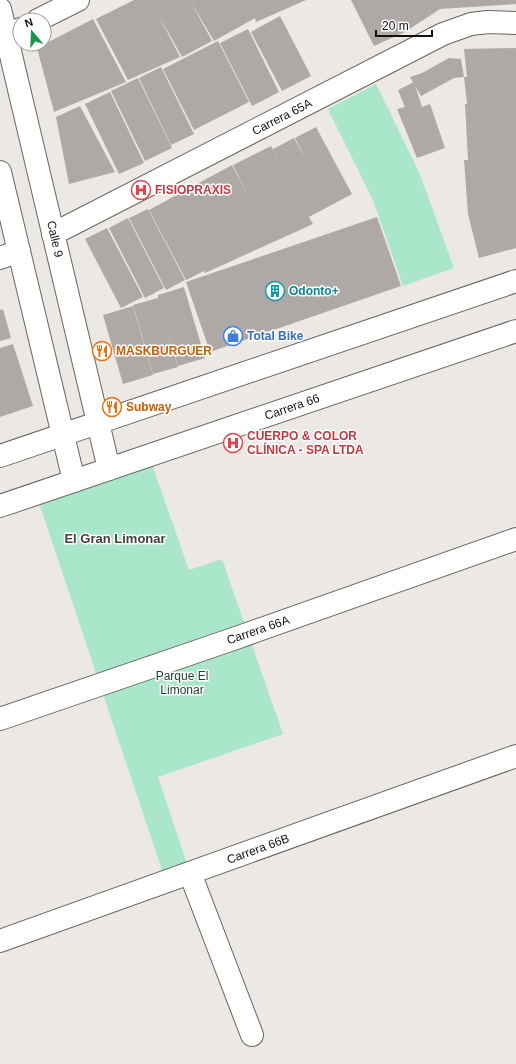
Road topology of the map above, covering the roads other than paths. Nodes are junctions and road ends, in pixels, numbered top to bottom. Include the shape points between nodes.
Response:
1 (78, 0) edge
2 (0, 9) edge
3 (52, 13) edge
4 (516, 23) edge
5 (12, 30) edge
6 (17, 52) edge
7 (0, 172) edge
8 (53, 234) junction
9 (9, 255) edge
10 (516, 281) edge
11 (516, 331) edge
12 (98, 423) junction
13 (63, 435) junction
14 (0, 456) edge
15 (110, 470) junction
16 (74, 481) junction
17 (0, 506) edge
18 (516, 539) edge
19 (0, 719) edge
20 (516, 756) edge
21 (190, 873) junction
22 (1, 938) edge
23 (252, 1035) dead end

1 - 3 main road
2 - 5 main road, Calle 9
4 - 8 main road, Carrera 65A via 471,24 444,34
6 - 8 main road, Calle 9
7 - 9 main road
8 - 12 main road, Calle 9
9 - 13 main road
10 - 12 main road
11 - 15 main road, Carrera 66
12 - 13 main road
12 - 15 main road, Calle 9
13 - 14 main road
13 - 16 main road
15 - 16 main road, Carrera 66
16 - 17 main road, Carrera 66
18 - 19 main road, Carrera 66A
20 - 21 main road, Carrera 66B
21 - 22 main road, Carrera 66B
21 - 23 main road

